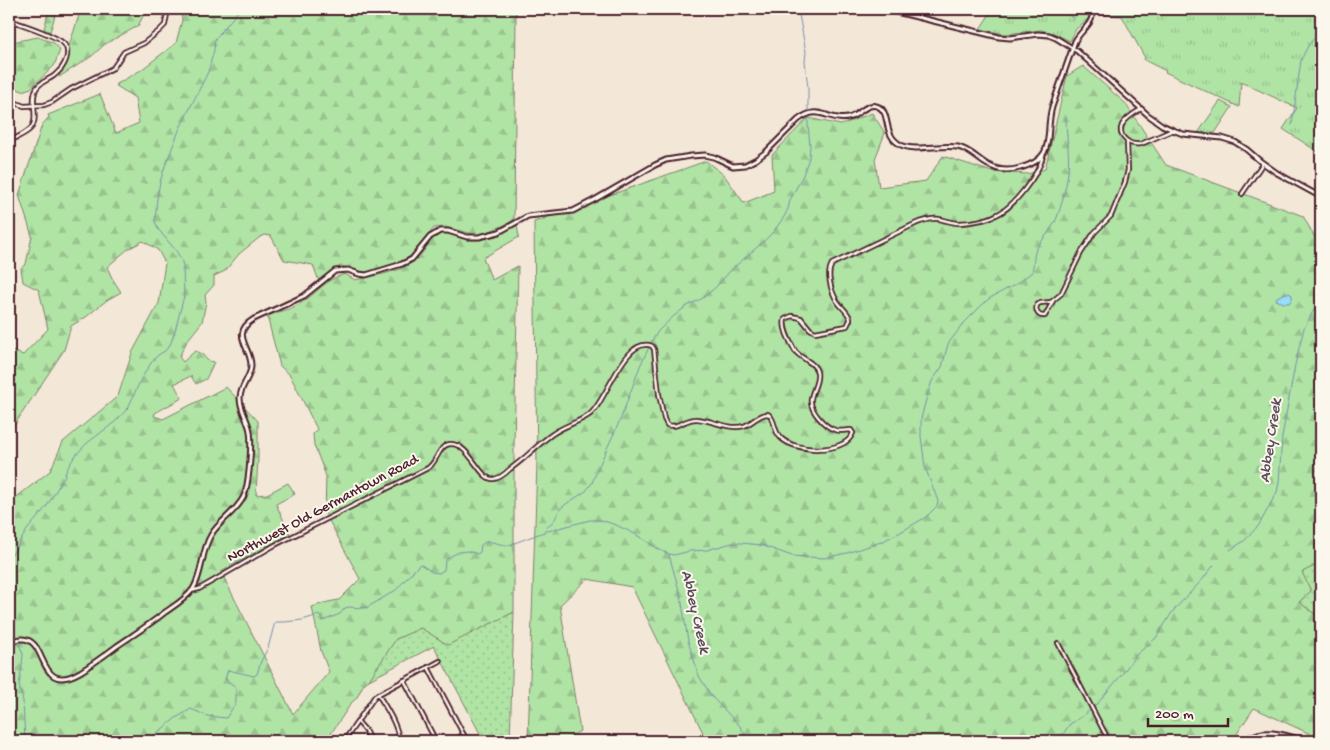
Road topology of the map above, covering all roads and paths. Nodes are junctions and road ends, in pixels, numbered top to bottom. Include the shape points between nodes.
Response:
1 (167, 9) edge
2 (884, 9) edge
3 (1091, 9) edge
4 (9, 20) edge
5 (1072, 47) junction
6 (9, 100) edge
7 (34, 106) junction
8 (1141, 109) junction
9 (1173, 130) junction
10 (1127, 141) junction
11 (9, 142) edge
12 (1043, 154) junction
13 (1263, 163) junction
14 (1321, 190) edge
15 (1242, 194) dead end
16 (1320, 196) edge
17 (1053, 301) junction
18 (190, 592) junction
19 (1058, 644) dead end
20 (9, 646) edge
21 (440, 661) dead end
22 (428, 667) junction
23 (404, 680) junction
24 (378, 694) junction
25 (358, 722) junction
26 (464, 735) junction
27 (344, 741) edge
28 (370, 741) edge
29 (399, 741) edge
30 (436, 741) edge
31 (452, 741) edge
32 (467, 741) edge
33 (1109, 741) edge
34 (1239, 741) edge
35 (1306, 741) edge

1 - 7 street via 162,28 144,43 124,52 113,68 52,102
2 - 5 main road via 999,37 1042,34
3 - 5 main road via 1091,21
4 - 7 street via 59,40 67,49 60,70 37,87
5 - 8 main road
5 - 12 main road via 1051,111 1048,143
6 - 7 street
7 - 11 street via 31,128
8 - 9 main road
8 - 10 street via 1122,125 1122,134
9 - 10 street via 1141,144 1132,145
9 - 13 main road via 1231,140
10 - 17 street via 1128,170 1112,214 1094,233 1061,294
12 - 18 main road via 1026,166 1001,170 960,148 901,144 889,132 885,114 879,107 869,106 846,118 816,112 803,116 766,152 745,165 733,166 705,155 666,160 573,211 531,215 498,232 477,238 440,232 430,237 412,259 402,264 368,275 336,271 304,296 254,319 244,328 242,340 251,364 240,398 250,432 247,489 240,503 211,535 198,578
12 - 18 street, Northwest Old Germantown Road via 1040,167 1026,188 997,215 959,223 929,219 832,264 830,278 836,299 850,318 847,326 815,332 800,318 792,316 785,319 785,329 795,351 816,370 811,408 833,429 851,430 853,433 838,446 810,448 784,441 768,414 739,427 696,419 675,426 667,425 659,394 654,349 645,345 623,361 591,414 554,433 498,477 487,477 464,449 447,445 428,468
13 - 15 street
13 - 16 main road
14 - 16 street
17 - 17 street via 1037,305 1038,314 1045,316
18 - 20 main road via 153,621 70,676 51,673 29,640 17,640
19 - 33 street
21 - 22 street
22 - 23 street
22 - 26 street
23 - 24 street
23 - 30 street
24 - 25 street
24 - 29 street
25 - 27 street
25 - 28 street
26 - 31 street
26 - 32 street
34 - 35 main road via 1269,733

